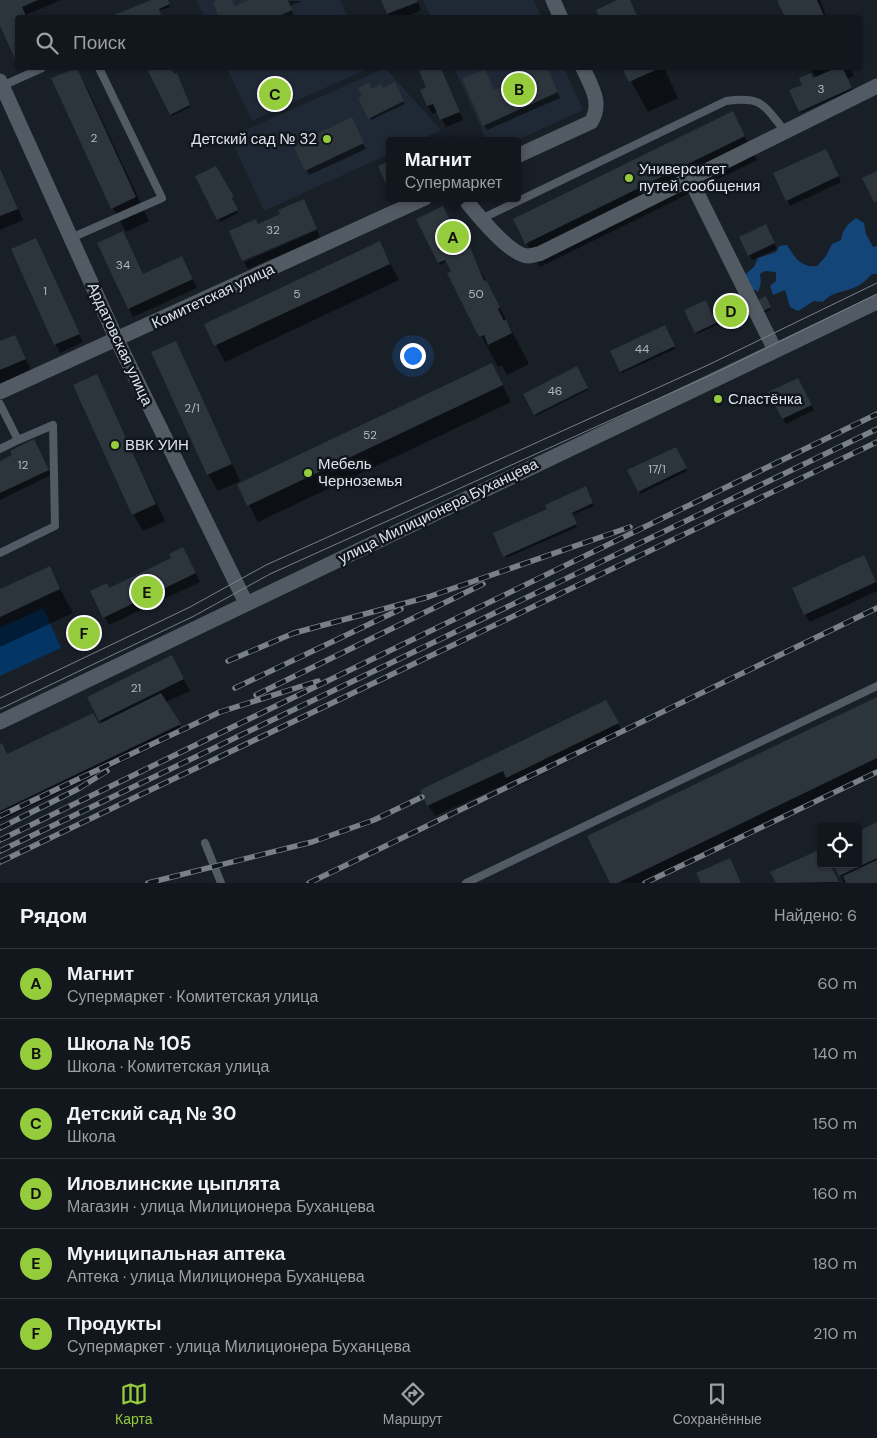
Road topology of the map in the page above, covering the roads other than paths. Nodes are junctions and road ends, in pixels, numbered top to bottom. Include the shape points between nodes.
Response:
1 (556, 1) edge
2 (560, 15) edge
3 (37, 70) edge
4 (100, 70) edge
5 (583, 70) edge
6 (1, 83) edge
7 (877, 86) edge
8 (785, 131) junction
9 (521, 154) edge
10 (690, 180) junction
11 (521, 200) edge
12 (416, 202) edge
13 (467, 202) edge
14 (516, 202) edge
15 (481, 219) junction
16 (71, 238) junction
17 (877, 302) edge
18 (117, 340) junction
19 (775, 350) junction
20 (0, 392) edge
21 (0, 404) edge
22 (18, 440) junction
23 (0, 449) edge
24 (0, 553) edge
25 (246, 603) junction
26 (877, 686) edge
27 (0, 722) edge
28 (205, 843) dead end
29 (221, 883) edge
30 (466, 883) edge

1 - 2 street
3 - 6 lane
4 - 16 lane via 162,198
5 - 9 street via 597,101 597,113 591,122
6 - 16 street, Ардатовская улица
7 - 8 street
8 - 10 street
8 - 11 lane via 762,103 752,99 726,101
10 - 15 street via 539,254 527,256 516,252
10 - 19 street
12 - 18 street, Комитетская улица
13 - 15 street
14 - 15 lane
16 - 18 street, Ардатовская улица
17 - 19 street, улица Милиционера Буханцева
18 - 20 street, Комитетская улица
18 - 25 street, Ардатовская улица
19 - 25 street, улица Милиционера Буханцева
21 - 22 lane
22 - 23 lane
22 - 24 lane via 53,425 55,526
25 - 27 street, улица Милиционера Буханцева
26 - 30 lane
28 - 29 lane

